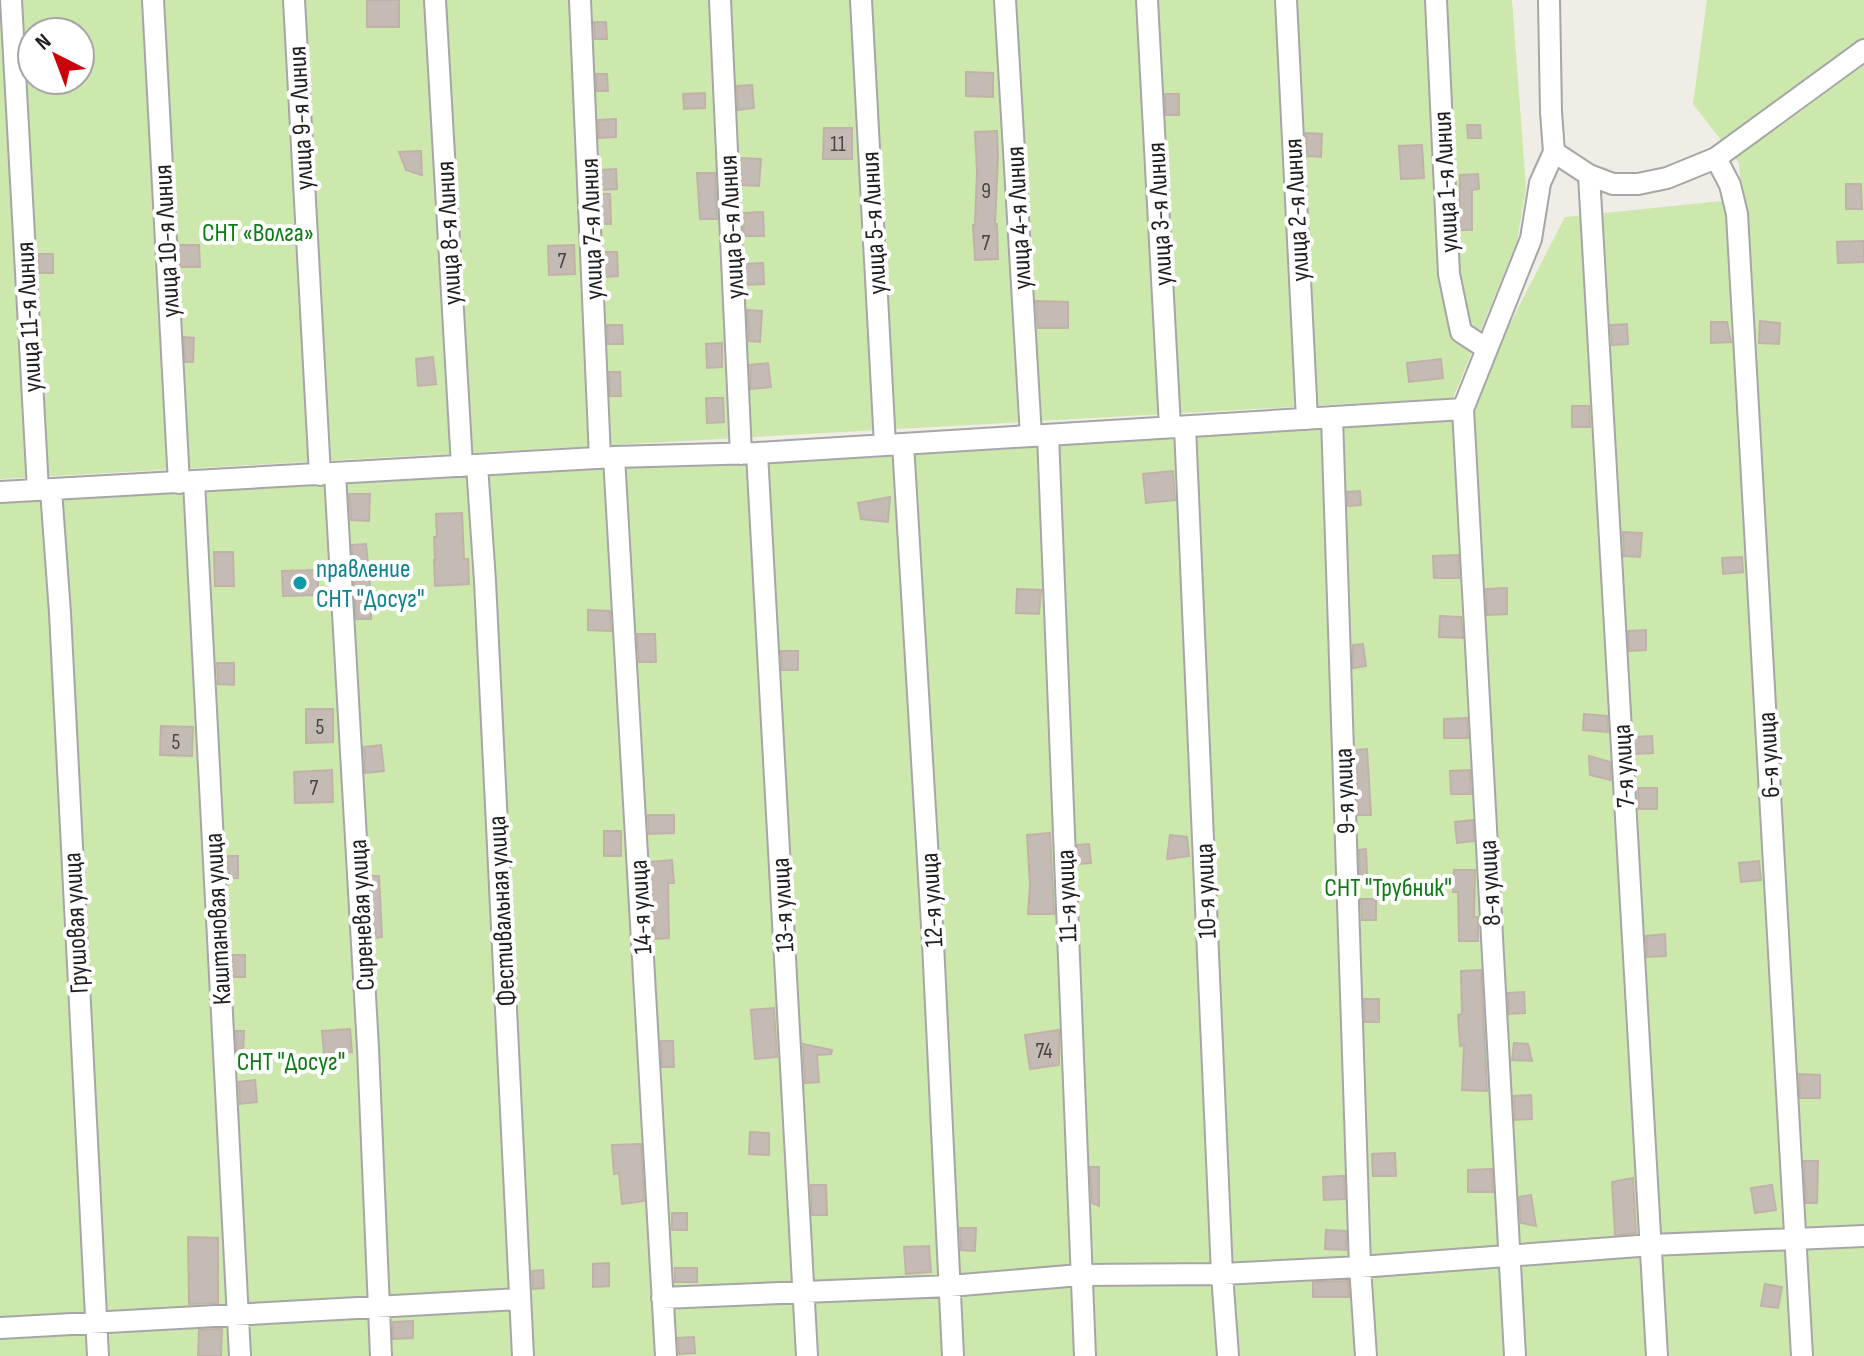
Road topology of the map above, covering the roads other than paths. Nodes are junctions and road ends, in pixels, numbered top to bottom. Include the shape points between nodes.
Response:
1 (11, 0) edge
2 (153, 0) edge
3 (294, 0) edge
4 (435, 0) edge
5 (580, 0) edge
6 (720, 0) edge
7 (861, 0) edge
8 (1005, 0) edge
9 (1147, 0) edge
10 (1286, 0) edge
11 (1436, 0) edge
12 (1549, 0) edge
13 (1861, 61) edge
14 (1554, 152) junction
15 (1716, 158) junction
16 (1589, 175) junction
17 (1487, 349) junction
18 (1463, 409) junction
19 (1332, 417) junction
20 (1307, 419) junction
21 (1178, 427) junction
22 (1040, 436) junction
23 (894, 445) junction
24 (749, 454) junction
25 (607, 457) junction
26 (470, 466) junction
27 (328, 474) junction
28 (187, 482) junction
29 (45, 490) junction
30 (0, 492) edge
31 (1864, 1236) edge
32 (1796, 1239) junction
33 (1652, 1245) junction
34 (1509, 1256) junction
35 (1360, 1267) junction
36 (1222, 1274) junction
37 (1080, 1275) junction
38 (950, 1286) junction
39 (804, 1292) junction
40 (662, 1298) junction
41 (520, 1299) junction
42 (379, 1308) junction
43 (238, 1315) junction
44 (96, 1323) junction
45 (0, 1328) edge
46 (98, 1356) edge
47 (240, 1356) edge
48 (381, 1356) edge
49 (523, 1356) edge
50 (666, 1356) edge
51 (807, 1356) edge
52 (953, 1356) edge
53 (1085, 1356) edge
54 (1228, 1356) edge
55 (1366, 1356) edge
56 (1515, 1356) edge
57 (1657, 1356) edge
58 (1802, 1356) edge

1 - 29 street, улица 11-я Линия
2 - 28 street, улица 10-я Линия
3 - 27 street, улица 9-я Линия
4 - 26 street, улица 8-я Линия
5 - 25 street, улица 7-я Линия
6 - 24 street, улица 6-я Линия
7 - 23 street, улица 5-я Линия
8 - 22 street, улица 4-я Линия
9 - 21 street, улица 3-я Линия
10 - 20 street, улица 2-я Линия
11 - 17 street, улица 1-я Линия via 1449,274 1461,332
12 - 14 street
13 - 15 street
14 - 16 street
14 - 17 street via 1540,183 1531,239
15 - 16 street via 1638,184 1613,184
15 - 32 street, 6-я улица via 1737,214
16 - 33 street, 7-я улица
17 - 18 street
18 - 19 street
18 - 34 street, 8-я улица
19 - 20 street
19 - 35 street, 9-я улица
20 - 21 street
21 - 22 street
21 - 36 street, 10-я улица
22 - 23 street
22 - 37 street, 11-я улица
23 - 24 street
23 - 38 street, 12-я улица via 933,943
24 - 25 street
24 - 39 street, 13-я улица
25 - 26 street
25 - 40 street, 14-я улица
26 - 27 street
26 - 41 street, Фестивальная улица via 485,581
27 - 28 street
27 - 42 street, Сиреневая улица via 368,1048
28 - 29 street
28 - 43 street, Каштановая улица
29 - 30 street
29 - 44 street, Грушовая улица via 60,613
31 - 32 street
32 - 33 street
32 - 58 street, 6-я улица
33 - 34 street
33 - 57 street, 7-я улица
34 - 35 street
34 - 56 street, 8-я улица
35 - 36 street
35 - 55 street, 9-я улица
36 - 37 street
36 - 54 street, 10-я улица
37 - 38 street
37 - 53 street, 11-я улица
38 - 39 street
38 - 52 street, 12-я улица
39 - 40 street
39 - 51 street, 13-я улица
40 - 50 street, 14-я улица
41 - 42 street
41 - 49 street, Фестивальная улица
42 - 43 street
42 - 48 street, Сиреневая улица
43 - 44 street
43 - 47 street, Каштановая улица
44 - 45 street
44 - 46 street, Грушовая улица

